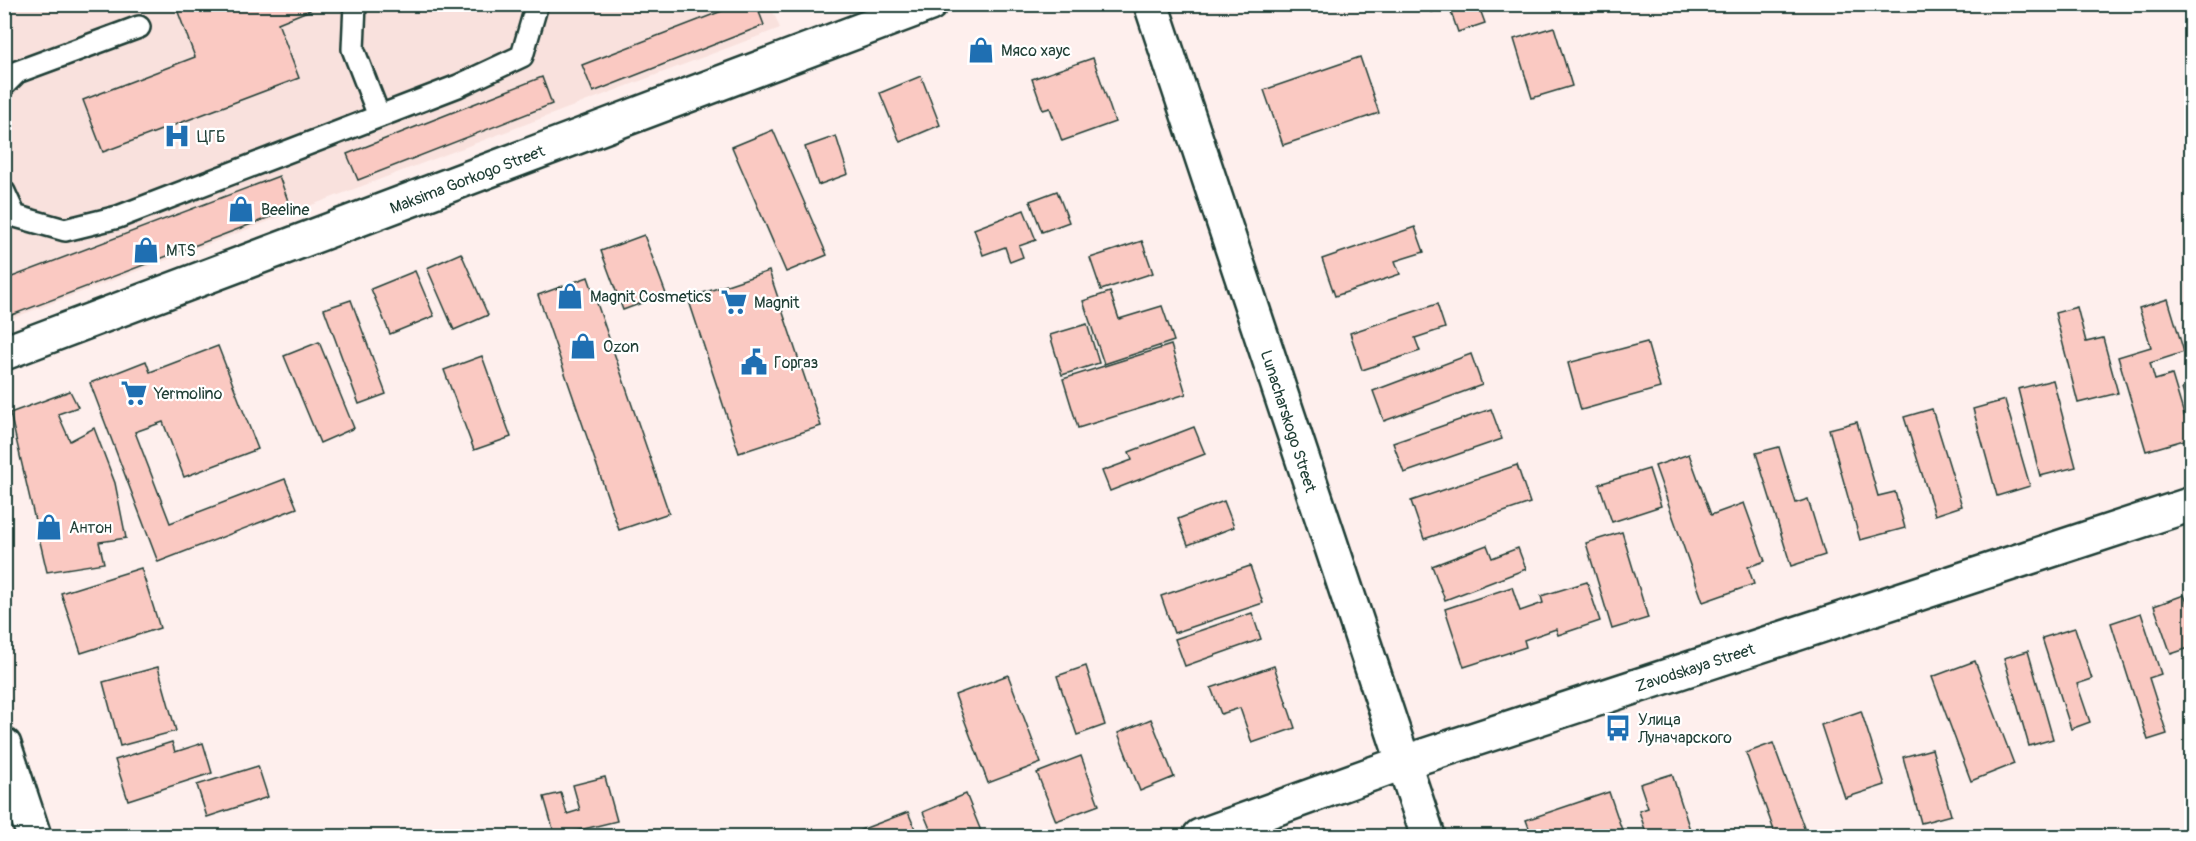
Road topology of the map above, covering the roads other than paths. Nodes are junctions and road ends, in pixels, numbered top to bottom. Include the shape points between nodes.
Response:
1 (355, 4) edge
2 (537, 4) edge
3 (930, 4) edge
4 (1151, 4) edge
5 (139, 27) dead end
6 (4, 85) edge
7 (379, 116) junction
8 (4, 192) edge
9 (4, 353) edge
10 (2192, 504) edge
11 (4, 745) edge
12 (1402, 763) junction
13 (11, 789) edge
14 (34, 837) edge
15 (1200, 837) edge
16 (1428, 837) edge

1 - 7 lane via 353,49
2 - 7 lane via 522,56
3 - 9 main road, Maksima Gorkogo Street
4 - 12 main road, Lunacharskogo Street
5 - 6 lane via 17,72
7 - 8 lane via 118,217 65,230 15,216
10 - 12 main road, Zavodskaya Street
11 - 13 main road
12 - 15 main road, Zavodskaya Street
12 - 16 main road, Lunacharskogo Street
13 - 14 main road

